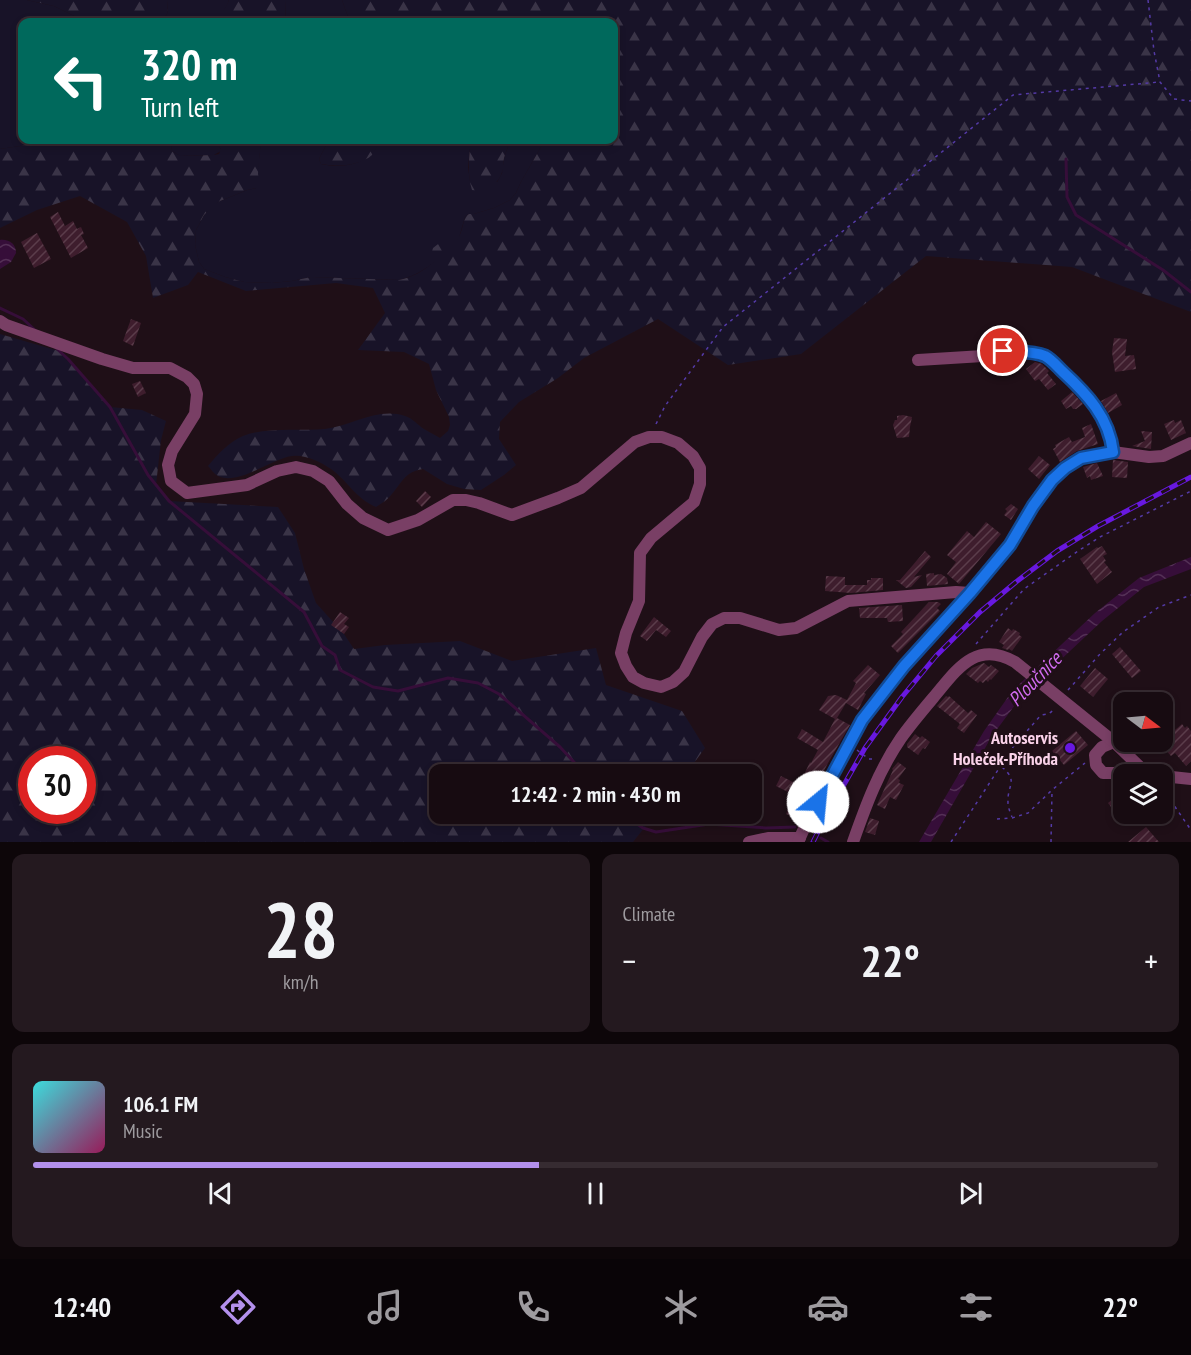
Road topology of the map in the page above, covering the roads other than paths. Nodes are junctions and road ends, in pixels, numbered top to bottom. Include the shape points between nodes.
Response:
1 (0, 321) edge
2 (918, 360) dead end
3 (1191, 443) edge
4 (1113, 452) junction
5 (970, 593) junction
6 (1113, 741) edge
7 (1113, 742) edge
8 (1124, 752) edge
9 (1137, 764) edge
10 (1113, 773) edge
11 (1173, 777) edge
12 (1191, 779) edge
13 (799, 840) edge
14 (749, 842) edge
15 (853, 842) edge

1 - 5 street via 102,359 133,368 170,368 187,377 197,394 195,414 172,451 168,465 171,480 186,493 247,485 296,467 329,481 363,518 388,530 418,520 453,500 479,503 512,515 581,488 635,442 649,437 678,443 700,468 700,484 694,502 651,538 640,553 639,601 621,653 633,678 644,683 661,687 673,682 684,672 712,624 724,618 740,618 779,630 796,628 848,602
2 - 4 street via 1003,351 1046,357 1085,393 1098,411 1110,431
3 - 4 street via 1163,456
4 - 5 street via 1081,458 1052,480 1010,545
5 - 13 street via 862,720
6 - 15 street via 1015,662 987,653 978,655 956,670 903,735 869,796
7 - 10 street via 1095,755 1096,765 1103,773
8 - 9 street
11 - 12 street
13 - 14 street via 768,838

